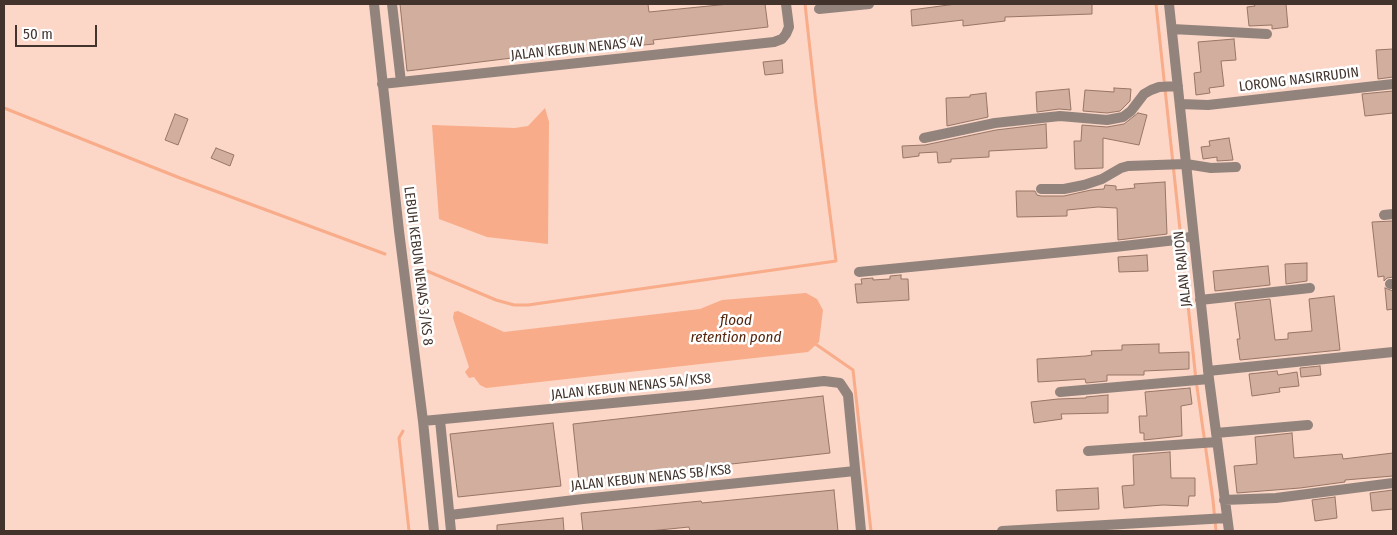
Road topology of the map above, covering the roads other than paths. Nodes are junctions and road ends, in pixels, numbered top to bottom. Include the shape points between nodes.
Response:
1 (374, 4) edge
2 (392, 4) edge
3 (786, 4) edge
4 (869, 4) edge
5 (1169, 4) edge
6 (819, 9) dead end
7 (1172, 29) junction
8 (1267, 34) dead end
9 (401, 82) junction
10 (382, 84) junction
11 (1393, 84) edge
12 (1176, 86) junction
13 (1180, 104) junction
14 (924, 138) dead end
15 (1183, 164) junction
16 (1236, 167) dead end
17 (1041, 189) dead end
18 (1191, 237) junction
19 (859, 272) dead end
20 (1310, 288) dead end
21 (1203, 300) junction
22 (1393, 352) edge
23 (1206, 376) junction
24 (1060, 392) dead end
25 (440, 420) junction
26 (423, 421) junction
27 (1308, 424) dead end
28 (1216, 437) junction
29 (1088, 451) dead end
30 (855, 471) junction
31 (1393, 483) edge
32 (1224, 500) junction
33 (450, 515) junction
34 (1224, 518) junction
35 (434, 531) edge
36 (451, 531) edge
37 (861, 531) edge
38 (1002, 531) edge
39 (1228, 531) edge

1 - 10 street, LEBUH KEBUN NENAS 3/KS 8
2 - 9 street
3 - 9 street, JALAN KEBUN NENAS 4V via 789,26 782,40 774,42
4 - 6 street
5 - 7 street, JALAN RAJION
7 - 8 street
7 - 12 street, JALAN RAJION
9 - 10 street, JALAN KEBUN NENAS 4V
10 - 26 street, LEBUH KEBUN NENAS 3/KS 8
11 - 13 street, LORONG NASIRRUDIN via 1208,105
12 - 13 street, JALAN RAJION
12 - 14 street via 1159,87 1144,94 1122,117 1107,120 1060,116 1004,122
13 - 15 street, JALAN RAJION
15 - 16 street
15 - 17 street via 1128,166 1084,185
15 - 18 street, JALAN RAJION
18 - 19 street
18 - 21 street, JALAN RAJION
20 - 21 street
21 - 23 street, JALAN RAJION
22 - 23 street
23 - 24 street
23 - 28 street, JALAN RAJION
25 - 26 street, JALAN KEBUN NENAS 5A/KS8
25 - 30 street, JALAN KEBUN NENAS 5A/KS8 via 824,381 840,383 848,395
25 - 33 street
26 - 35 street, LEBUH KEBUN NENAS 3/KS 8
27 - 28 street
28 - 29 street
28 - 32 street, JALAN RAJION
30 - 33 street, JALAN KEBUN NENAS 5B/KS8
30 - 37 street
31 - 32 street via 1276,498
32 - 34 street, JALAN RAJION
33 - 36 street
34 - 38 street
34 - 39 street, JALAN RAJION

